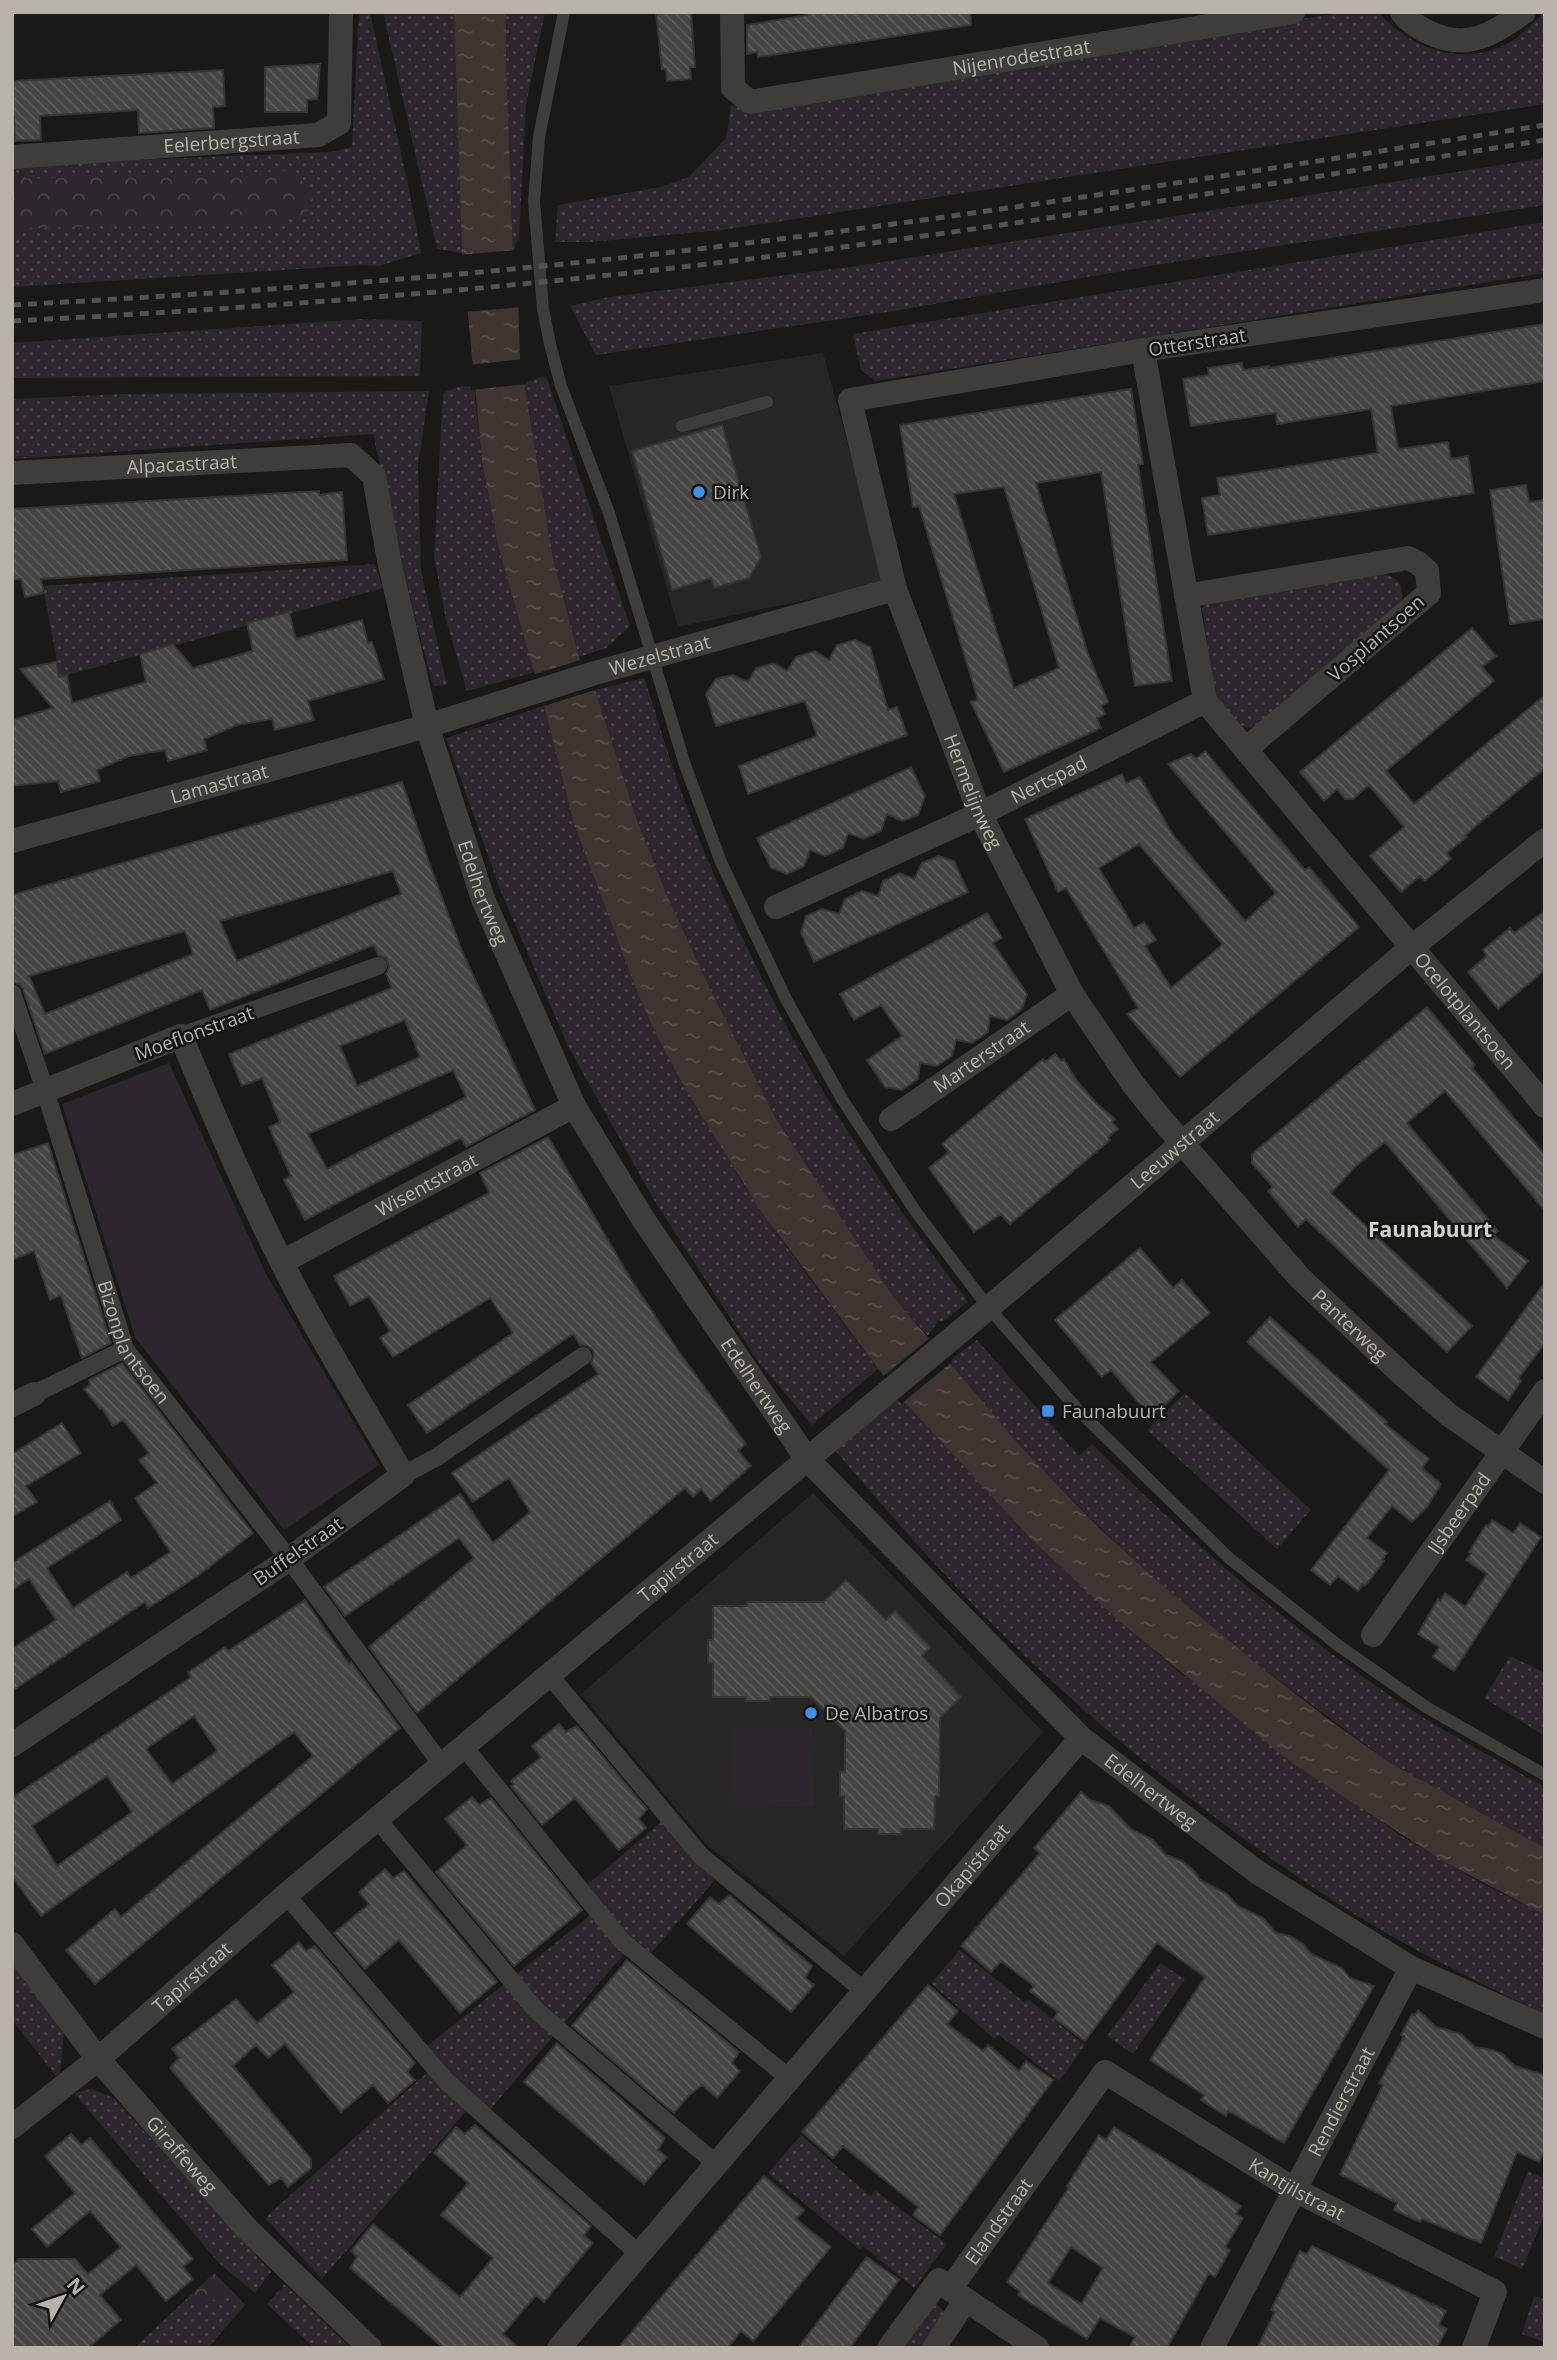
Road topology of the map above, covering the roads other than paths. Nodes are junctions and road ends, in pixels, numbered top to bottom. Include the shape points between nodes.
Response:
1 (341, 12) edge
2 (564, 12) edge
3 (732, 12) edge
4 (1293, 12) edge
5 (1402, 12) edge
6 (1524, 12) edge
7 (12, 157) edge
8 (1545, 290) edge
9 (1143, 351) junction
10 (850, 400) joint
11 (768, 402) dead end
12 (681, 426) dead end
13 (351, 455) joint
14 (12, 473) edge
15 (895, 589) junction
16 (1186, 596) junction
17 (653, 657) junction
18 (1205, 701) junction
19 (427, 726) junction
20 (1246, 749) junction
21 (980, 814) junction
22 (1545, 840) edge
23 (12, 841) edge
24 (776, 907) dead end
25 (1411, 947) junction
26 (377, 966) dead end
27 (12, 993) edge
28 (1072, 994) junction
29 (181, 1036) junction
30 (46, 1090) junction
31 (12, 1104) edge
32 (574, 1106) junction
33 (1545, 1107) edge
34 (891, 1119) dead end
35 (1181, 1143) junction
36 (282, 1262) junction
37 (988, 1307) junction
38 (125, 1349) junction
39 (583, 1356) dead end
40 (1545, 1391) edge
41 (23, 1400) edge
42 (1503, 1453) junction
43 (807, 1460) junction
44 (403, 1475) junction
45 (1545, 1482) edge
46 (289, 1559) junction
47 (1373, 1635) dead end
48 (549, 1675) junction
49 (1081, 1738) junction
50 (12, 1745) edge
51 (464, 1747) junction
52 (442, 1765) junction
53 (1545, 1775) edge
54 (377, 1819) junction
55 (286, 1895) junction
56 (12, 1944) edge
57 (1411, 1968) junction
58 (864, 1992) junction
59 (1545, 2027) edge
60 (98, 2059) junction
61 (1105, 2072) joint
62 (789, 2078) junction
63 (12, 2127) edge
64 (716, 2164) junction
65 (1295, 2190) junction
66 (639, 2253) junction
67 (957, 2295) junction
68 (370, 2348) edge
69 (559, 2348) edge
70 (889, 2348) edge
71 (934, 2348) edge
72 (1037, 2348) edge
73 (1212, 2348) edge
74 (1474, 2348) edge

1 - 7 street, Eelerbergstraat via 339,123 318,135
2 - 17 lane via 539,137 534,202 543,309 561,386 609,513
3 - 4 street, Nijenrodestraat via 733,88 750,102
5 - 6 street via 1409,22 1452,42 1489,34
8 - 9 street, Otterstraat
9 - 10 street, Otterstraat
9 - 16 street
10 - 15 street, Hermelijnweg
11 - 12 lane
13 - 14 street, Alpacastraat
13 - 19 street, Edelhertweg via 374,476
15 - 17 street, Wezelstraat
15 - 21 street, Hermelijnweg
16 - 18 street
16 - 20 street, Vosplantsoen via 1408,558 1427,571 1429,593
17 - 19 street, Wezelstraat
17 - 37 lane via 685,765 721,862 787,1001 892,1177
18 - 20 street
18 - 21 street, Nertspad
19 - 23 street, Lamastraat
19 - 32 street, Edelhertweg via 483,899
20 - 25 street
21 - 24 street, Nertspad
21 - 28 street, Hermelijnweg
22 - 25 street, Leeuwstraat
25 - 33 street, Ocelotplantsoen
25 - 35 street, Leeuwstraat
26 - 29 street, Moeflonstraat
27 - 30 street, Bizonplantsoen
28 - 34 street, Marterstraat
28 - 35 street, Hermelijnweg via 1133,1084
29 - 30 street, Moeflonstraat
29 - 36 street via 219,1130
30 - 31 street, Moeflonstraat
30 - 38 street, Bizonplantsoen
32 - 36 street, Wisentstraat
32 - 43 street, Edelhertweg via 663,1250
35 - 37 street, Leeuwstraat
35 - 42 street, Panterweg via 1300,1278 1404,1377
36 - 44 street
37 - 43 street, Leeuwstraat
37 - 53 lane via 1079,1411 1229,1558 1339,1646 1426,1707
38 - 41 street
38 - 46 street, Bizonplantsoen
39 - 44 street, Buffelstraat via 438,1457
40 - 42 street, IJsbeerpad
42 - 45 street, Panterweg
42 - 47 street, IJsbeerpad
43 - 48 street, Tapirstraat
43 - 49 street, Edelhertweg
44 - 46 street, Buffelstraat
46 - 50 street, Buffelstraat
46 - 52 street, Bizonplantsoen
48 - 51 street, Tapirstraat
48 - 58 street via 701,1856
49 - 57 street, Edelhertweg via 1257,1872
49 - 58 street, Okapistraat
51 - 52 street, Tapirstraat
51 - 62 street via 622,1941
52 - 54 street, Tapirstraat
54 - 55 street, Tapirstraat
54 - 64 street via 536,2010
55 - 60 street, Tapirstraat
55 - 66 street via 447,2082
56 - 60 street, Giraffeweg
57 - 59 street, Edelhertweg
57 - 65 street, Rendierstraat
58 - 62 street, Okapistraat
60 - 63 street, Tapirstraat
60 - 68 street, Giraffeweg via 246,2228
61 - 65 street, Kantjilstraat
61 - 67 street, Elandstraat
62 - 64 street, Okapistraat
64 - 66 street, Okapistraat
65 - 73 street, Rendierstraat
65 - 74 street, Kantjilstraat via 1495,2292
66 - 69 street, Okapistraat
67 - 70 street via 939,2280
67 - 71 street, Elandstraat
67 - 72 street

